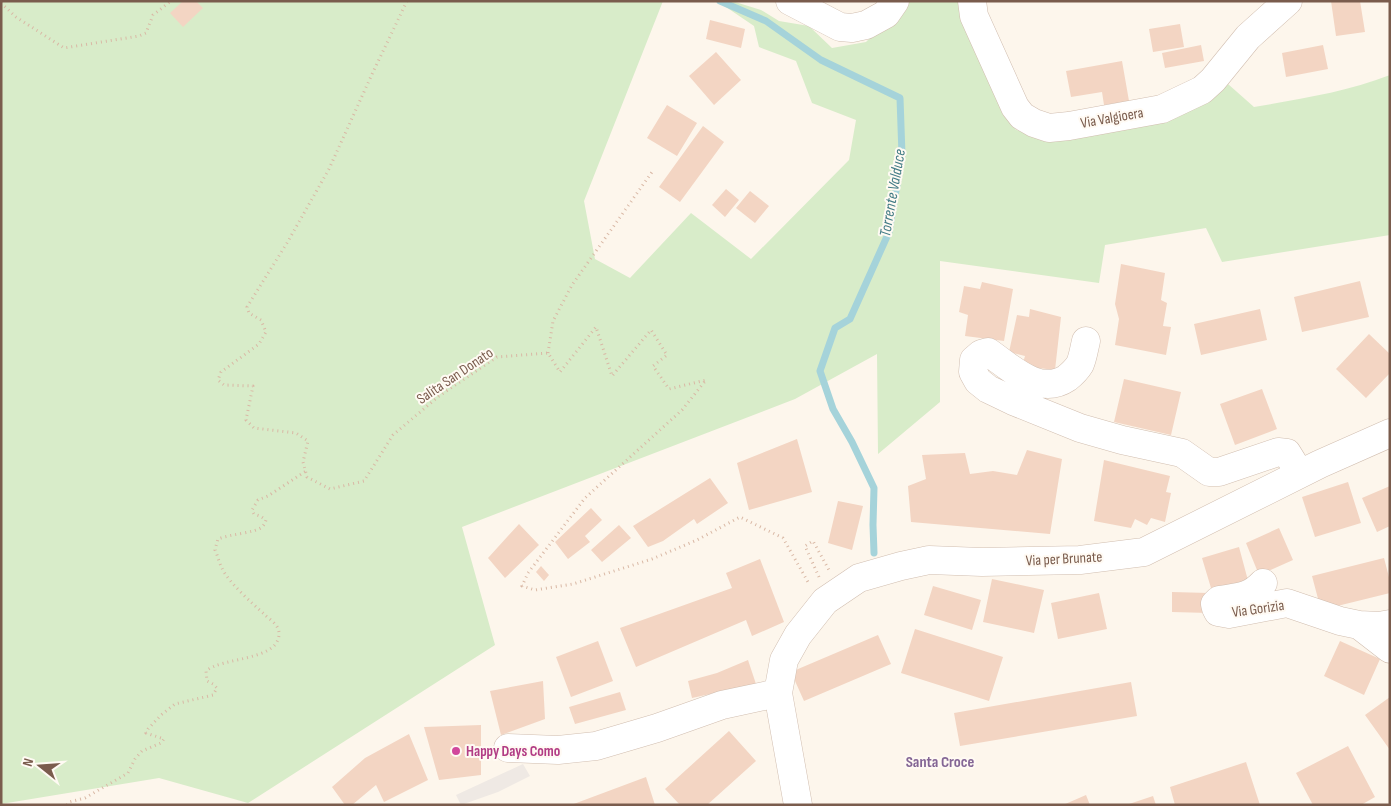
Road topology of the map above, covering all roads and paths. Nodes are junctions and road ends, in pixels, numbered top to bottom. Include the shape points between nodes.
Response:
1 (171, 1) edge
2 (407, 1) edge
3 (790, 1) edge
4 (894, 1) edge
5 (972, 1) edge
6 (1288, 1) edge
7 (1, 3) edge
8 (652, 172) dead end
9 (1086, 341) dead end
10 (548, 353) junction
11 (1390, 433) edge
12 (306, 471) junction
13 (1300, 474) junction
14 (815, 582) dead end
15 (1263, 583) dead end
16 (810, 585) dead end
17 (840, 592) junction
18 (1390, 624) edge
19 (1359, 625) junction
20 (1390, 650) edge
21 (778, 693) junction
22 (508, 748) dead end
23 (794, 804) edge
24 (66, 805) edge

1 - 7 path via 153,15 146,33 64,48 16,17
2 - 12 path via 329,169 247,307 250,313 262,320 266,332 259,344 221,372 218,380 224,385 253,386 246,420 254,428 296,433 308,441 303,462
3 - 4 street via 840,27 852,28 866,25 886,14
5 - 6 street, Via Valgioera via 974,16 1015,107 1022,116 1049,128 1162,109 1202,90 1248,37
8 - 10 path via 572,285 553,321
9 - 13 street via 1074,372 1055,383 1040,383 1021,375 988,352 974,360 973,372 988,389 1013,401 1080,428 1182,454 1209,472 1219,472 1278,452 1287,453
10 - 12 path, Salita San Donato via 497,357 439,396 393,436 364,481 330,489 307,477
10 - 16 path via 560,372 596,328 612,376 650,330 667,355 653,366 669,389 706,380 682,410 585,498 528,573 522,586 535,590 573,584 652,559 740,517 783,538
11 - 13 street, Via per Brunate
12 - 24 path via 258,500 252,510 266,520 262,527 226,535 218,539 215,550 230,580 277,625 279,635 276,644 261,654 211,666 206,671 207,681 218,688 213,695 175,704 146,733 164,738 161,743 142,752 128,774 86,798
13 - 17 street, Via per Brunate via 1144,552 1080,560 929,560 859,578
14 - 17 path via 819,579 805,546 813,541
15 - 19 street, Via Gorizia via 1245,596 1219,600 1215,604 1218,612 1229,614 1287,603
17 - 21 street, Via per Brunate via 825,601 798,635 784,660
18 - 19 street, Via Gorizia
19 - 20 street, Via Gorizia
21 - 22 street via 722,705 596,746 558,750
21 - 23 street

